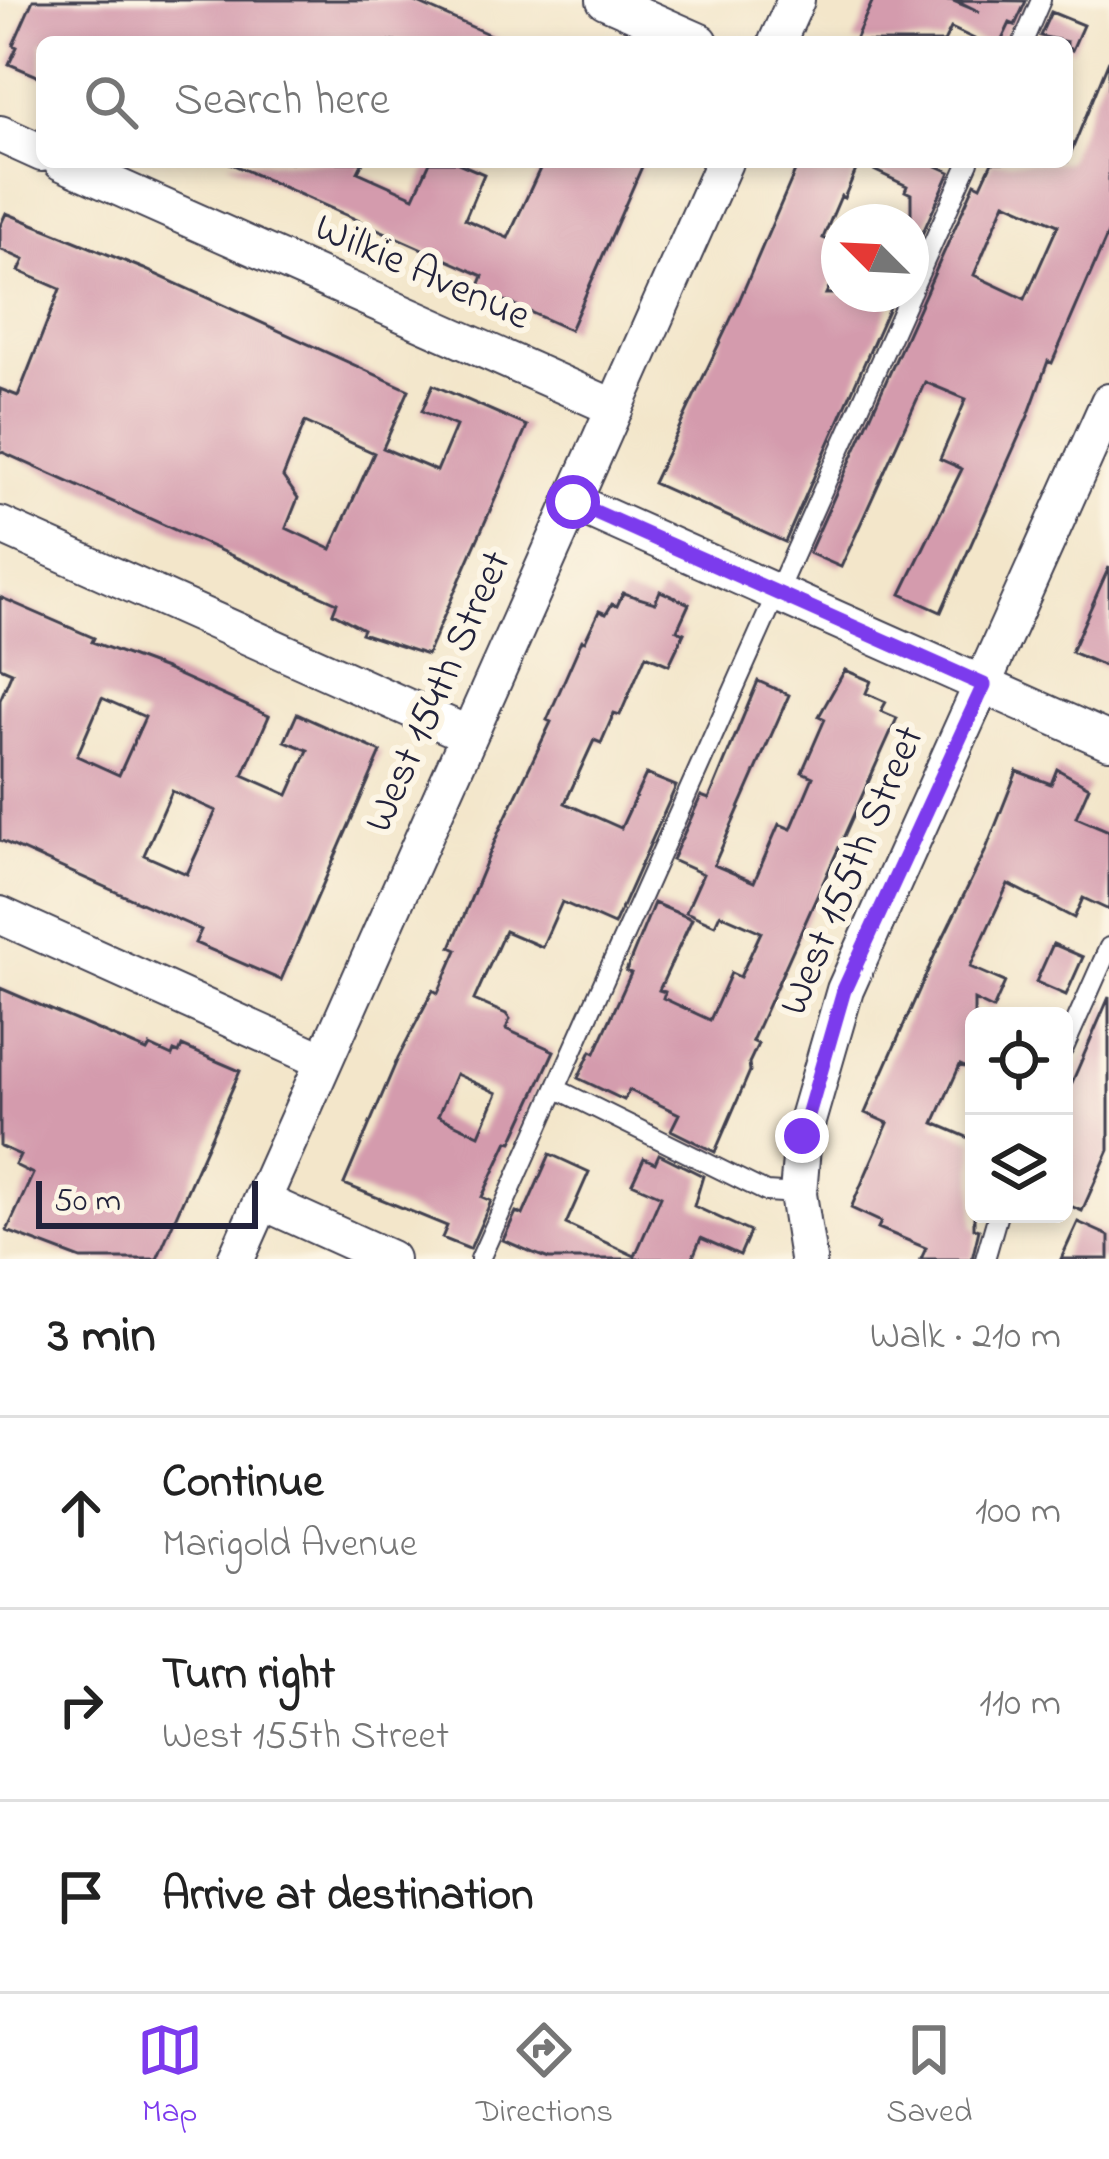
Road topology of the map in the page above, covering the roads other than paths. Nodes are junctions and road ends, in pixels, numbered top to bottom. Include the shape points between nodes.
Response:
1 (604, 0) edge
2 (796, 0) edge
3 (1042, 0) edge
4 (686, 36) edge
5 (780, 36) edge
6 (1026, 36) edge
7 (0, 134) edge
8 (36, 150) edge
9 (75, 168) edge
10 (721, 168) edge
11 (966, 168) edge
12 (929, 252) edge
13 (902, 312) edge
14 (1109, 402) edge
15 (614, 408) junction
16 (573, 502) junction
17 (0, 524) edge
18 (776, 594) junction
19 (984, 685) junction
20 (469, 735) junction
21 (1109, 741) edge
22 (0, 915) edge
23 (1109, 946) edge
24 (1073, 1028) edge
25 (324, 1061) junction
26 (557, 1089) junction
27 (798, 1194) junction
28 (262, 1201) junction
29 (995, 1223) edge
30 (236, 1259) edge
31 (389, 1259) edge
32 (480, 1259) edge
33 (808, 1259) edge
34 (985, 1259) edge

1 - 4 street
2 - 5 street
3 - 6 lane
7 - 8 street
9 - 15 street, Wilkie Avenue
10 - 15 street, West 154th Street
11 - 12 lane
13 - 18 lane
14 - 19 street, West 155th Street
15 - 16 street, West 154th Street
16 - 18 street
16 - 20 street, West 154th Street
17 - 20 street
18 - 19 street
18 - 26 lane
19 - 21 street
19 - 27 street, West 155th Street via 844,990 802,1136
20 - 25 street, West 154th Street
22 - 25 street
23 - 24 lane
25 - 28 street, West 154th Street
26 - 27 lane via 766,1192
26 - 32 lane
27 - 33 street, West 155th Street
28 - 30 street, West 154th Street
28 - 31 street
29 - 34 lane

